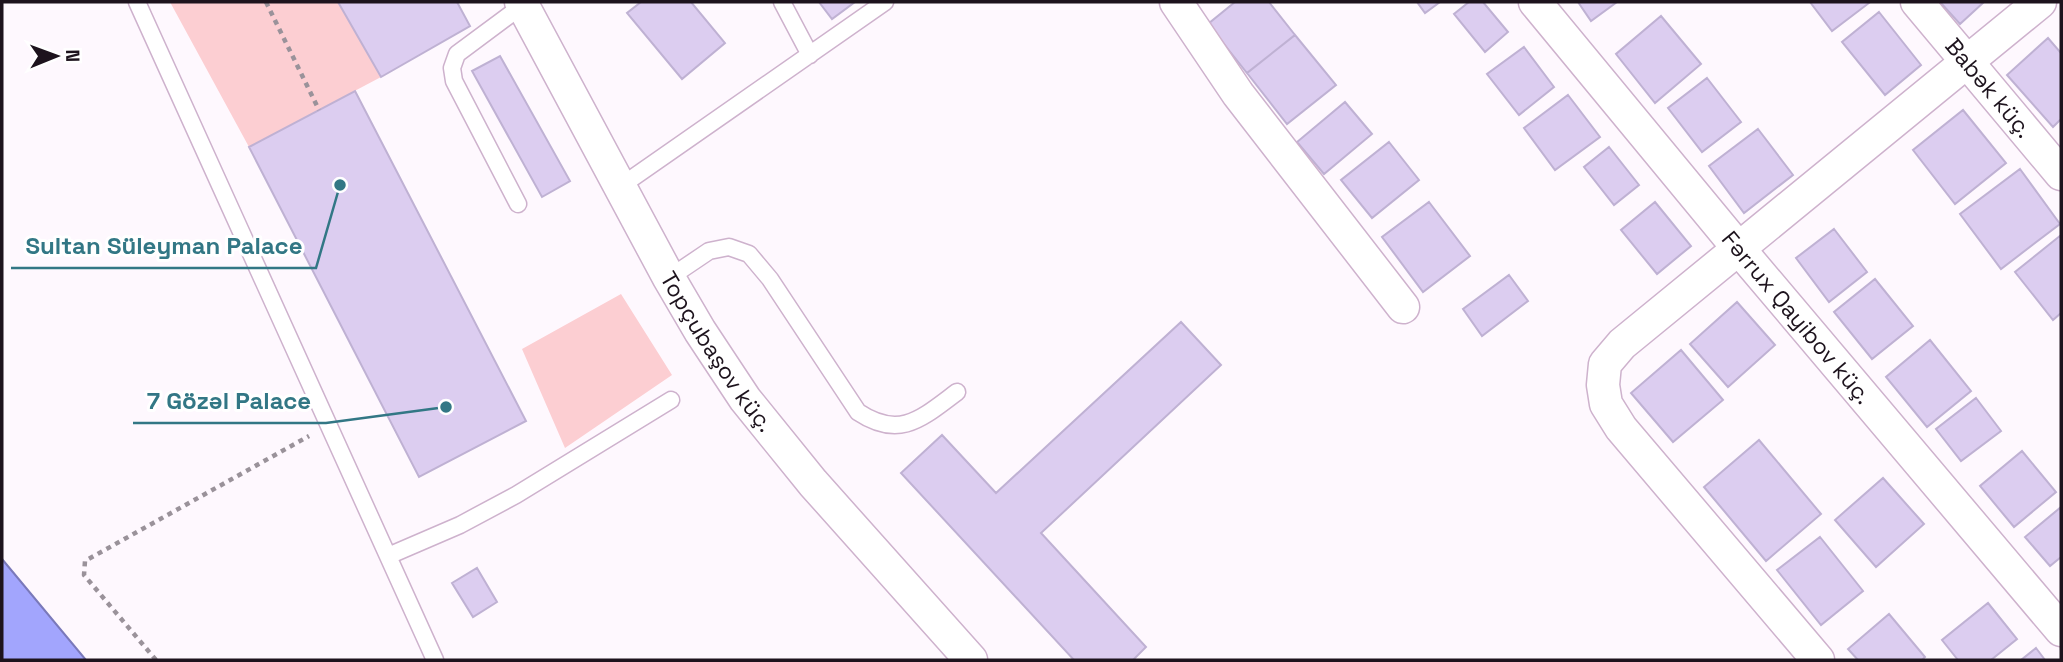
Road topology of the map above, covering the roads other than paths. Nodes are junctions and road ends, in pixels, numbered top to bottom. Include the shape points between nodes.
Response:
1 (137, 2) edge
2 (782, 2) edge
3 (885, 2) edge
4 (1176, 2) edge
5 (1535, 2) edge
6 (1917, 2) edge
7 (2040, 2) edge
8 (522, 3) edge
9 (810, 55) junction
10 (1967, 62) junction
11 (2061, 174) edge
12 (621, 186) junction
13 (518, 204) dead end
14 (1739, 249) junction
15 (669, 278) junction
16 (1403, 307) dead end
17 (957, 392) dead end
18 (671, 400) dead end
19 (388, 556) junction
20 (2061, 630) edge
21 (962, 657) edge
22 (435, 660) edge
23 (1818, 660) edge

1 - 19 lane
2 - 9 lane
3 - 9 lane
4 - 16 street via 1246,104
5 - 14 street, Fərrux Qayibov küç.
6 - 10 street, Babək küç.
7 - 10 street
8 - 12 street, Topçubaşov küç.
8 - 13 lane via 457,54 452,68 454,81
9 - 12 lane
10 - 11 street, Babək küç.
10 - 14 street
12 - 15 street, Topçubaşov küç.
14 - 20 street, Fərrux Qayibov küç.
14 - 23 street via 1605,363 1606,404 1621,428
15 - 17 lane via 709,251 729,247 750,254 858,412 875,423 918,421
15 - 21 street, Topçubaşov küç. via 745,399
18 - 19 lane via 516,495
19 - 22 lane

